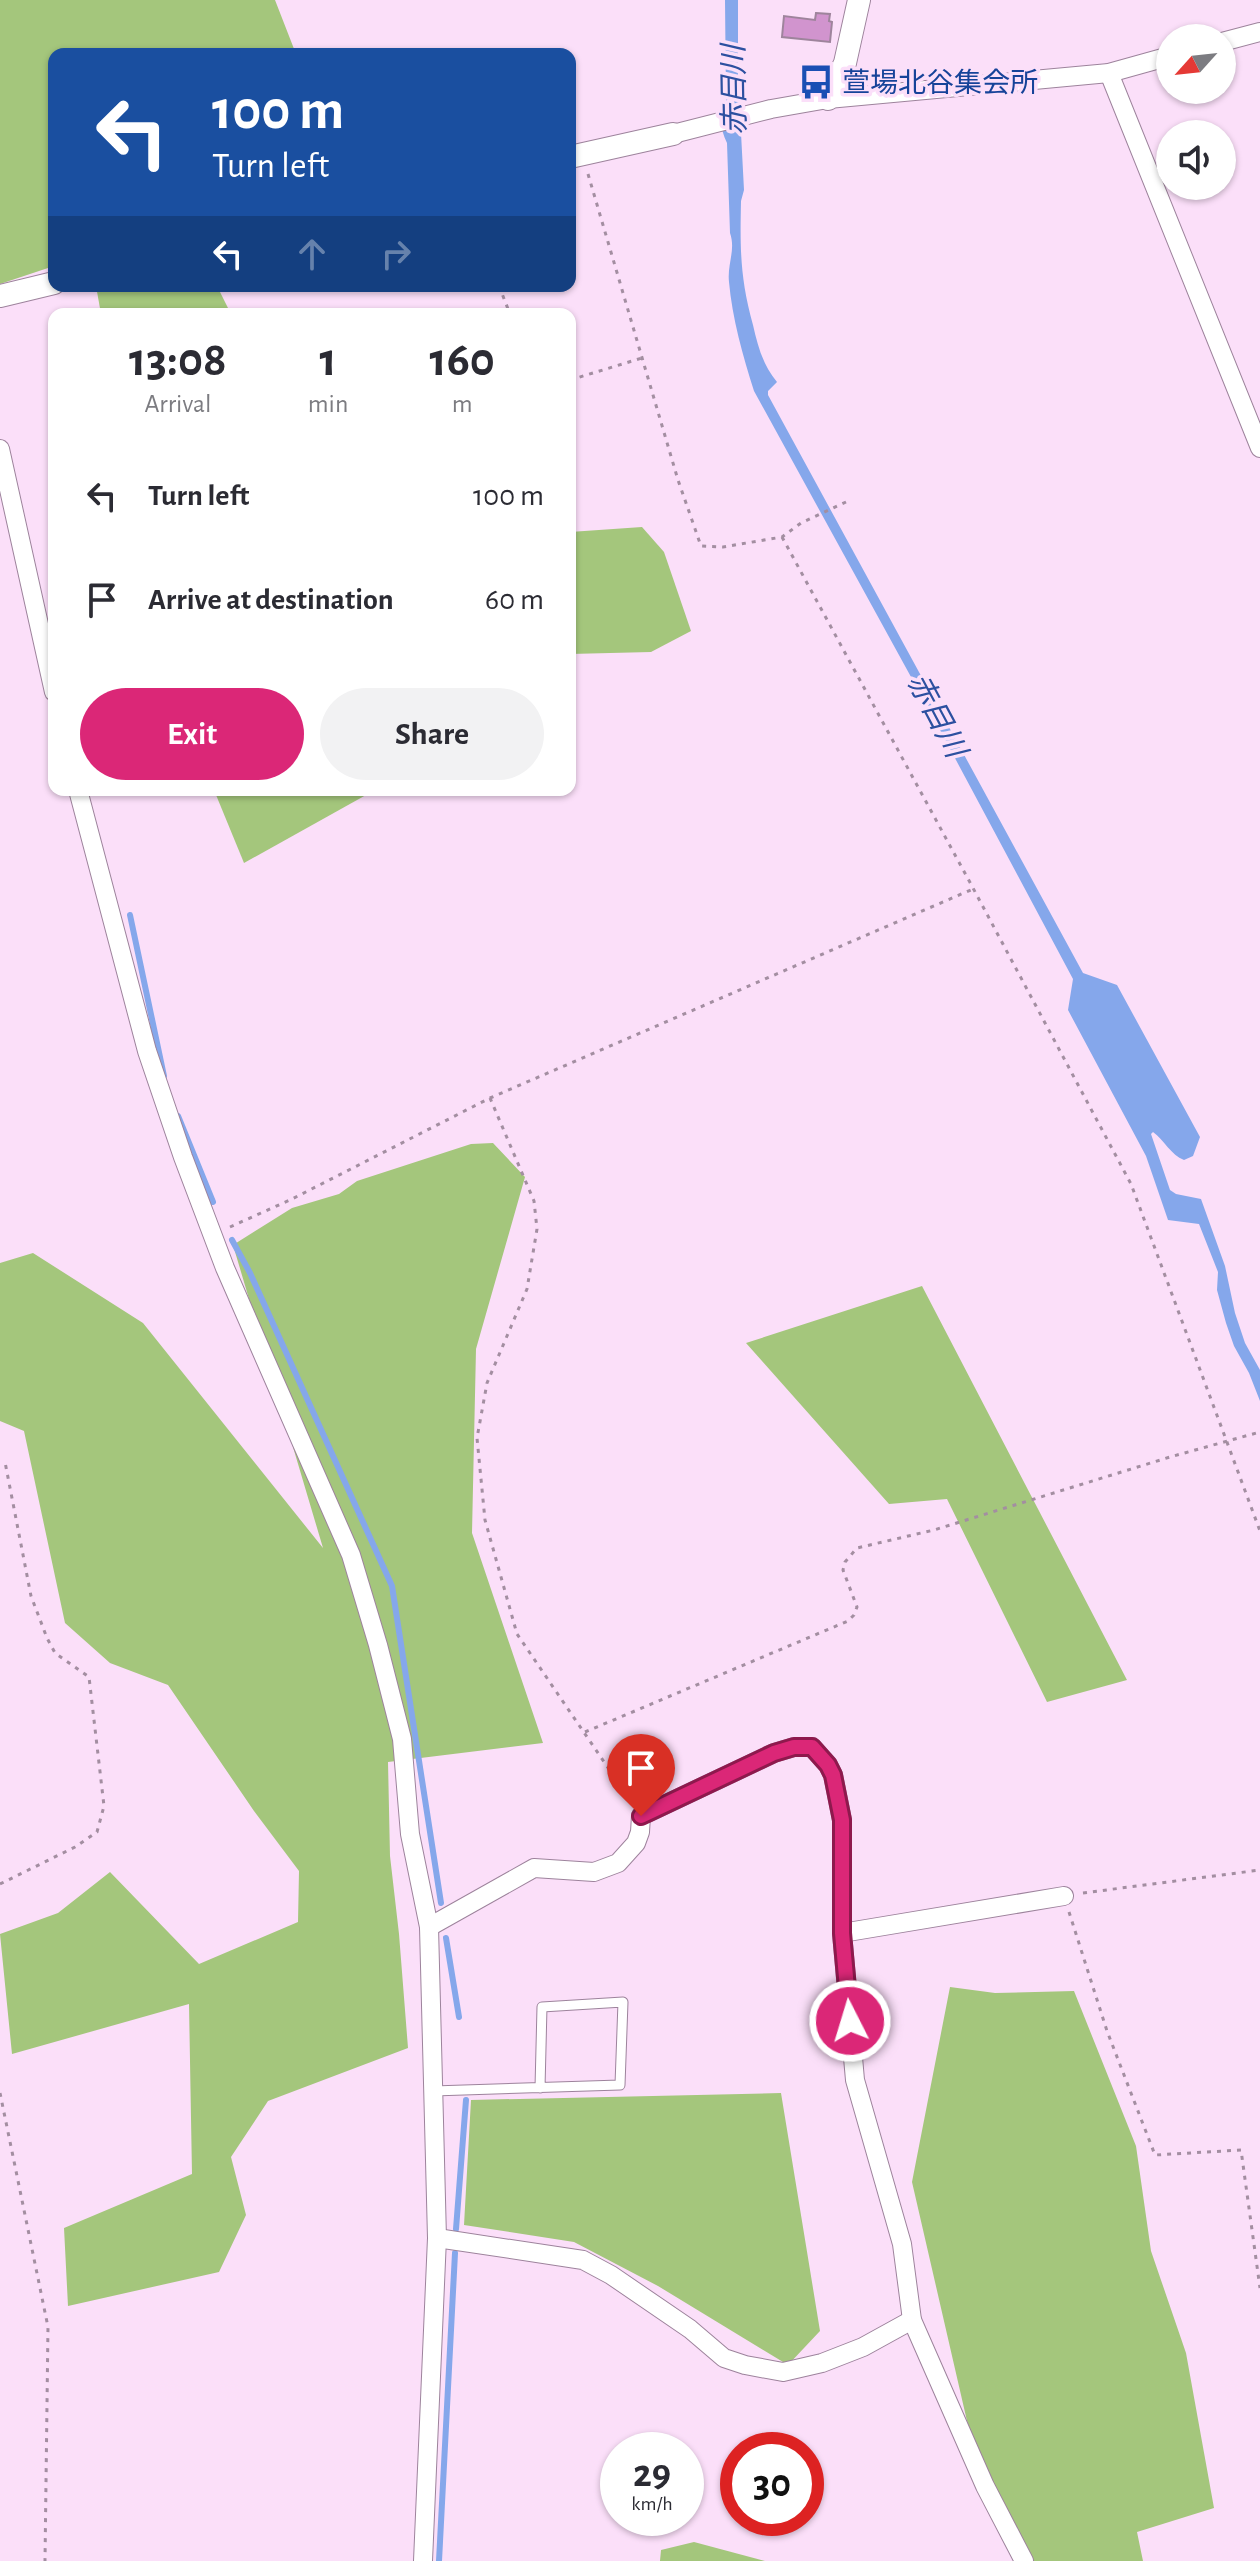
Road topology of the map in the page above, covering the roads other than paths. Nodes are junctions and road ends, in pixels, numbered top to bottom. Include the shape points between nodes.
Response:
1 (859, 0) edge
2 (1260, 32) edge
3 (1236, 38) edge
4 (1156, 60) edge
5 (1109, 73) junction
6 (828, 99) junction
7 (673, 134) joint
8 (576, 156) edge
9 (48, 284) edge
10 (0, 296) edge
11 (1260, 448) edge
12 (0, 449) edge
13 (48, 665) edge
14 (80, 796) edge
15 (1064, 1896) road end
16 (429, 1927) junction
17 (842, 1933) junction
18 (540, 2088) junction
19 (433, 2091) junction
20 (437, 2238) junction
21 (912, 2320) junction
22 (423, 2561) edge
23 (1024, 2561) edge

1 - 6 street via 845,63
2 - 3 street
4 - 5 street
5 - 6 street
5 - 11 street
6 - 7 street
7 - 8 street
9 - 10 street
12 - 13 street
14 - 16 street via 147,1051 183,1157 355,1570 402,1739 410,1834
15 - 17 street
16 - 17 street via 534,1868 594,1872 618,1863 636,1843 641,1816 774,1753 812,1747 833,1775 842,1820
16 - 19 street
17 - 21 street via 855,2080 902,2244
18 - 18 lane via 620,2085 623,2002 542,2007
18 - 19 lane
19 - 20 street
20 - 21 street via 583,2260 690,2329 724,2358 783,2372 863,2347
20 - 22 street
21 - 23 street

